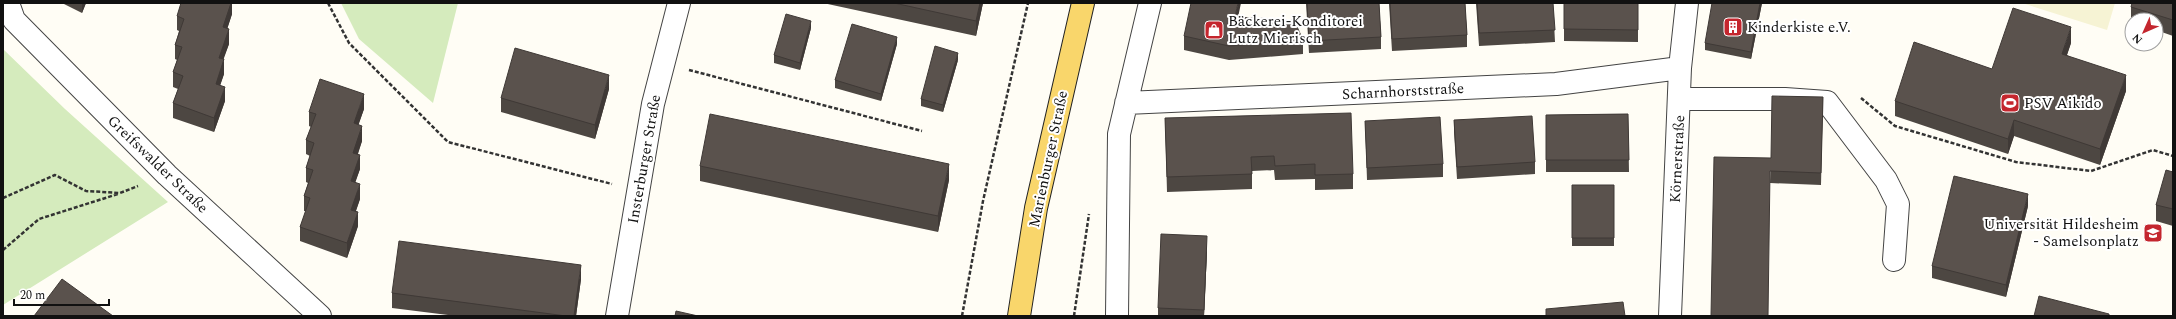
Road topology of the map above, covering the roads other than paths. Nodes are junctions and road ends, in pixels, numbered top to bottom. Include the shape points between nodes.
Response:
1 (8, 3) edge
2 (679, 3) edge
3 (1083, 3) edge
4 (1150, 3) edge
5 (1687, 3) edge
6 (1680, 68) junction
7 (1679, 99) junction
8 (1126, 103) junction
9 (1894, 260) dead end
10 (320, 316) edge
11 (617, 316) edge
12 (1019, 316) edge
13 (1117, 316) edge
14 (1670, 316) edge

1 - 10 street, Greifswalder Straße via 14,20 167,175
2 - 11 street, Insterburger Straße via 653,104
3 - 12 main road, Marienburger Straße via 1036,208
4 - 8 street
5 - 6 street, Körnerstraße
6 - 7 street, Körnerstraße
6 - 8 street, Scharnhorststraße via 1556,84
7 - 9 street via 1785,99 1827,102 1886,180 1898,204
7 - 14 street, Körnerstraße
8 - 13 street via 1119,134

